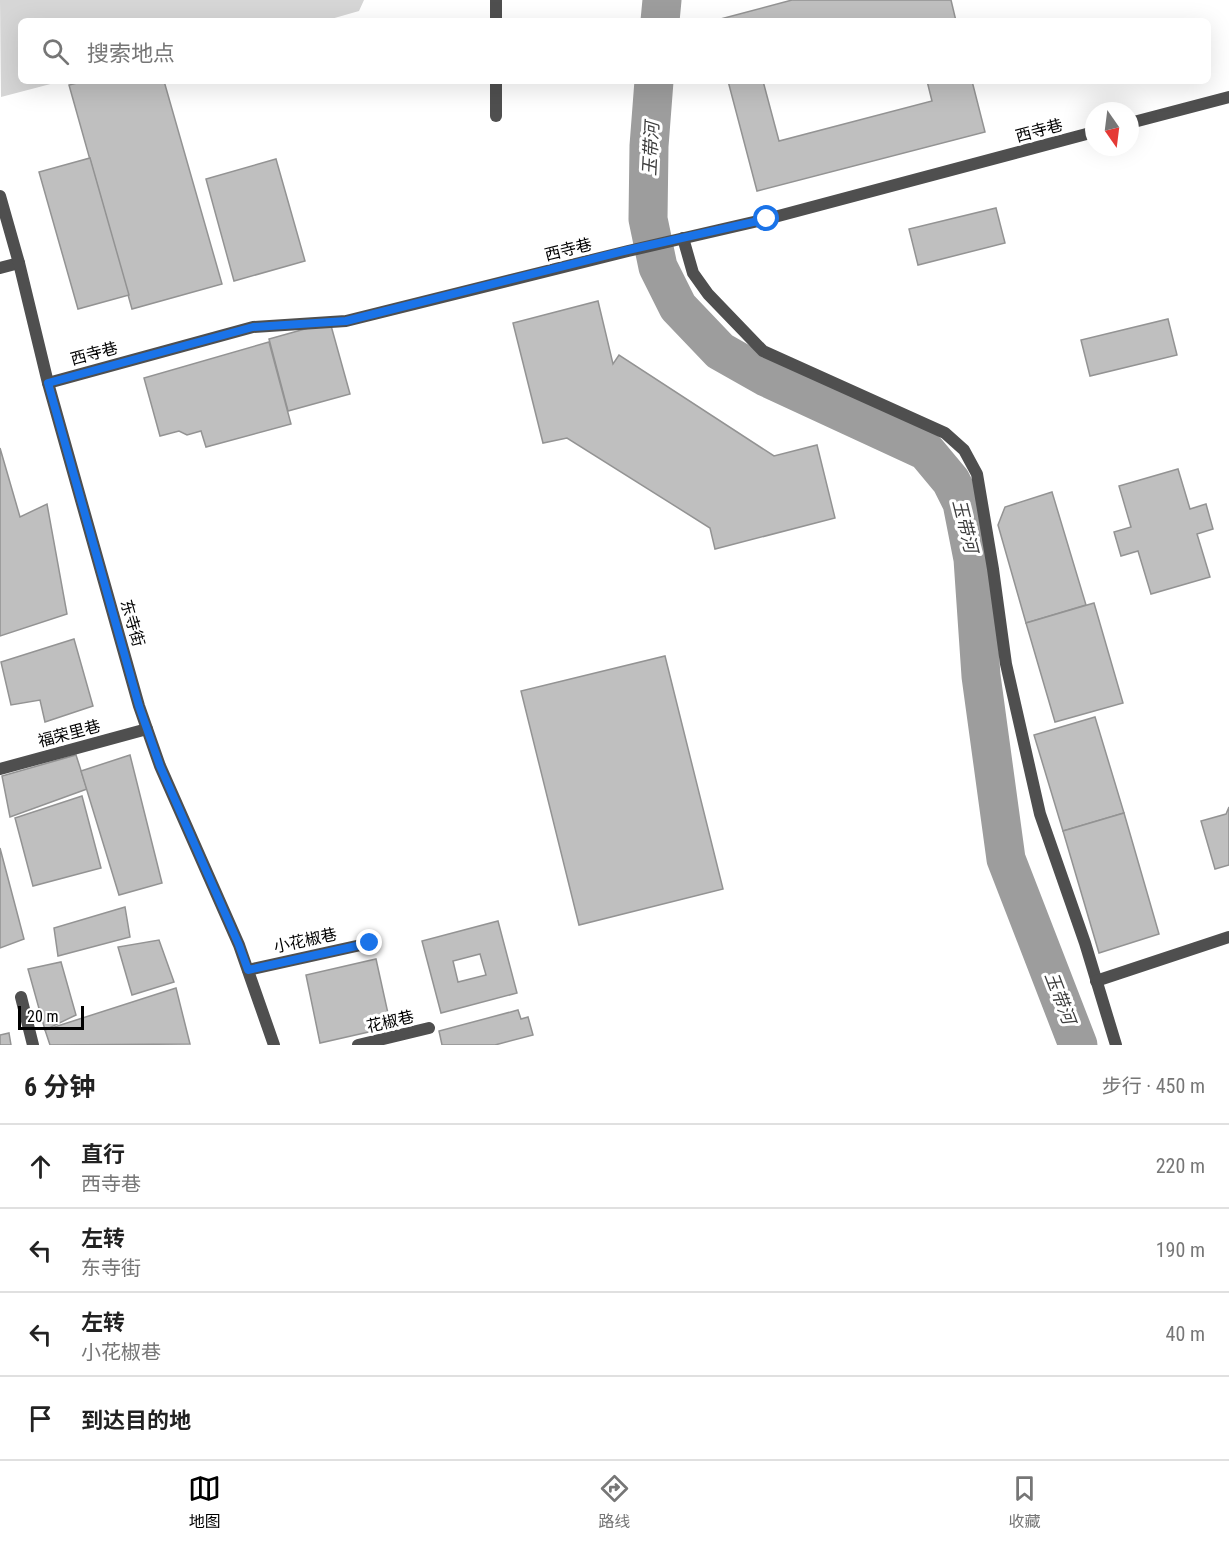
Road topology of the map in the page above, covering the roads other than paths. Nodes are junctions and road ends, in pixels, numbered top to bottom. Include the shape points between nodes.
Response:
1 (496, 0) edge
2 (496, 18) edge
3 (496, 84) edge
4 (1229, 97) edge
5 (496, 116) dead end
6 (1139, 121) edge
7 (1085, 134) edge
8 (0, 196) edge
9 (683, 238) junction
10 (19, 263) junction
11 (0, 268) edge
12 (48, 383) junction
13 (147, 729) junction
14 (0, 769) edge
15 (1229, 937) edge
16 (370, 943) dead end
17 (248, 970) junction
18 (1096, 981) junction
19 (21, 997) dead end
20 (429, 1028) dead end
21 (33, 1045) edge
22 (274, 1045) edge
23 (358, 1045) edge
24 (1116, 1045) edge

1 - 2 street
3 - 5 street
4 - 6 street
7 - 9 street, 西寺巷
8 - 10 street, 东寺街
9 - 12 street, 西寺巷 via 346,321 253,327
9 - 18 street via 693,273 708,294 764,351 945,433 964,450 977,474 1006,664 1040,814
10 - 11 street
10 - 12 street, 东寺街
12 - 13 street, 东寺街
13 - 14 street, 福荣里巷
13 - 17 street, 东寺街
15 - 18 street
16 - 17 street, 小花椒巷
17 - 22 street, 东寺街
18 - 24 street
19 - 21 street
20 - 23 street, 花椒巷

